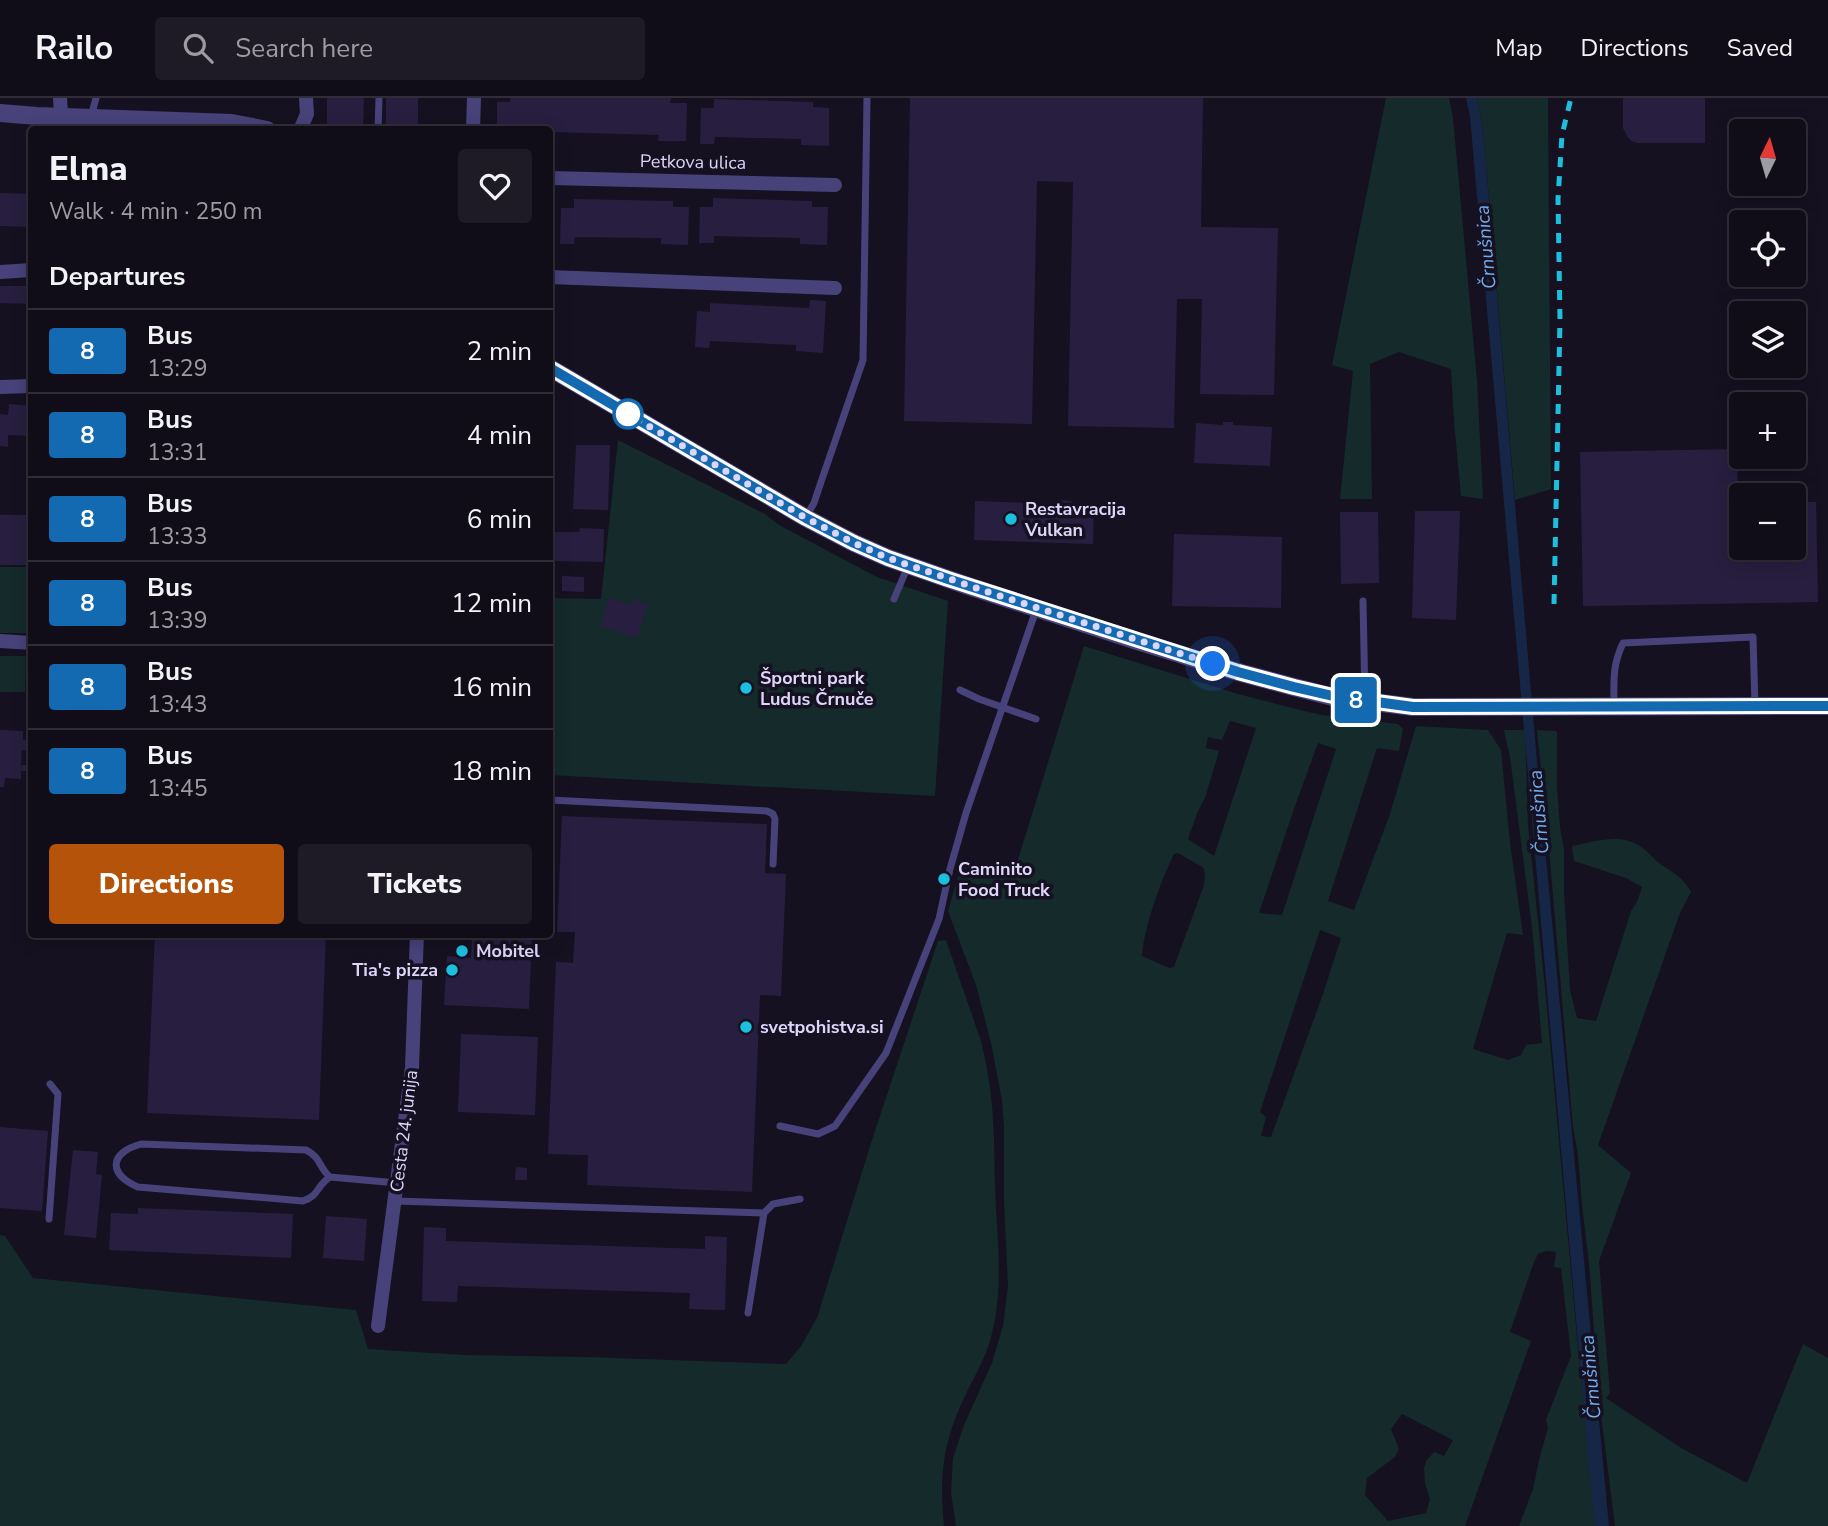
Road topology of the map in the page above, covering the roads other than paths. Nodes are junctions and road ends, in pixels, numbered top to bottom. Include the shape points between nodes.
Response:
1 (60, 98) edge
2 (96, 98) edge
3 (306, 98) edge
4 (379, 98) edge
5 (474, 98) edge
6 (867, 98) edge
7 (0, 113) edge
8 (91, 118) junction
9 (62, 123) edge
10 (247, 126) edge
11 (302, 126) edge
12 (378, 126) edge
13 (473, 126) edge
14 (553, 178) edge
15 (835, 185) dead end
16 (28, 270) edge
17 (0, 272) edge
18 (553, 277) edge
19 (835, 288) dead end
20 (553, 370) edge
21 (28, 386) edge
22 (0, 387) edge
23 (806, 518) junction
24 (908, 566) junction
25 (894, 599) dead end
26 (1363, 601) dead end
27 (1037, 608) junction
28 (0, 641) edge
29 (28, 643) edge
30 (960, 690) dead end
31 (1365, 701) junction
32 (1828, 706) edge
33 (1755, 707) junction
34 (1003, 708) junction
35 (1614, 708) junction
36 (1036, 719) dead end
37 (553, 800) edge
38 (774, 864) dead end
39 (417, 938) edge
40 (50, 1084) dead end
41 (780, 1126) dead end
42 (330, 1177) junction
43 (398, 1183) junction
44 (800, 1199) dead end
45 (396, 1200) junction
46 (764, 1213) junction
47 (49, 1219) dead end
48 (748, 1313) dead end
49 (378, 1326) dead end

1 - 9 street
2 - 8 lane
3 - 11 street
4 - 12 lane
5 - 13 street
6 - 23 lane via 863,360
7 - 9 street
8 - 9 street
8 - 10 street
14 - 15 street, Petkova ulica
16 - 17 street
18 - 19 street
20 - 23 street
21 - 22 street
23 - 24 street
24 - 25 lane
24 - 27 street
26 - 31 lane
27 - 31 street via 1249,675
27 - 34 lane
28 - 29 street
30 - 34 lane
31 - 35 street via 1413,707
32 - 33 street
33 - 35 street
33 - 35 lane via 1753,637 1623,643 1613,674
34 - 36 lane
34 - 41 lane via 965,813 939,919 886,1053 835,1126 818,1134
37 - 38 lane via 767,811 775,819
39 - 43 street, Cesta 24. junija via 414,1045
40 - 47 lane via 58,1094
42 - 42 lane via 315,1154 306,1150 141,1144 127,1147 117,1164 125,1181 138,1187 303,1201 312,1198
42 - 43 lane
43 - 45 street, Cesta 24. junija
44 - 46 lane via 773,1204
45 - 46 lane
45 - 49 street, Cesta 24. junija
46 - 48 lane

